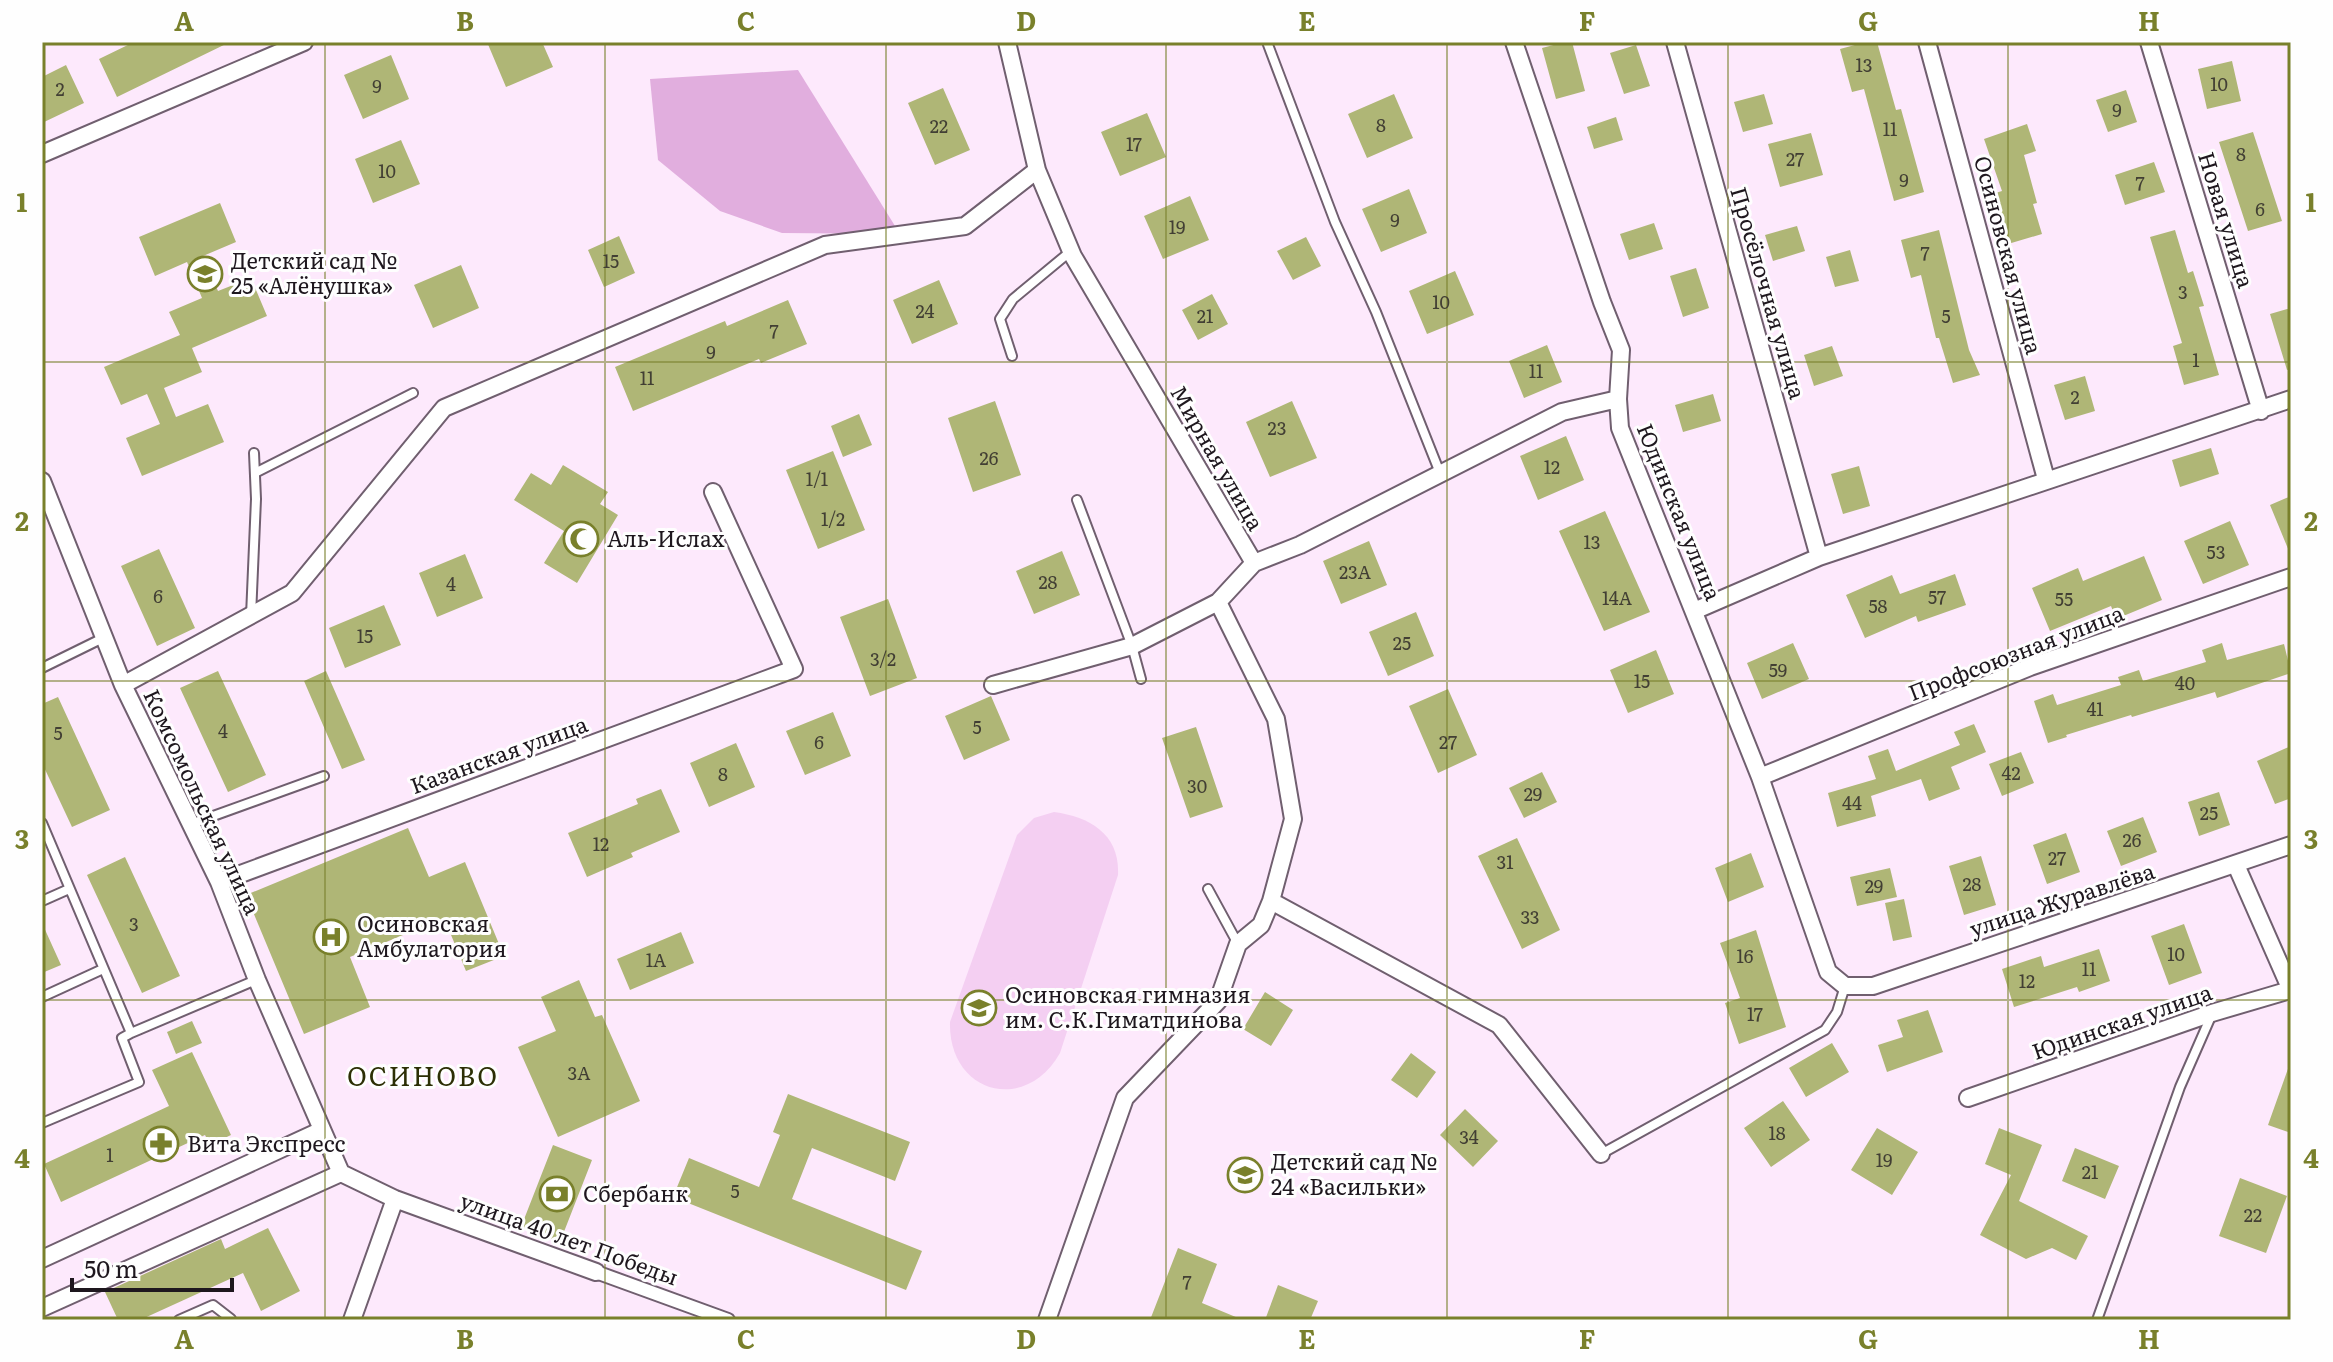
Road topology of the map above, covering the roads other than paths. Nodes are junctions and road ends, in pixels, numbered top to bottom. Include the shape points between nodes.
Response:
1 (304, 42) edge
2 (1007, 42) edge
3 (1267, 42) edge
4 (1514, 42) edge
5 (1675, 42) edge
6 (1927, 42) edge
7 (2149, 42) edge
8 (42, 154) edge
9 (1037, 170) junction
10 (1071, 251) junction
11 (1012, 356) dead end
12 (413, 393) dead end
13 (1618, 399) junction
14 (2291, 399) edge
15 (2261, 411) junction
16 (254, 453) dead end
17 (255, 473) junction
18 (1440, 473) junction
19 (2046, 479) junction
20 (42, 481) edge
21 (713, 492) dead end
22 (1077, 500) dead end
23 (1819, 557) junction
24 (1254, 563) junction
25 (2291, 577) edge
26 (1218, 602) junction
27 (1694, 611) junction
28 (251, 616) junction
29 (103, 638) junction
30 (1132, 646) junction
31 (42, 668) edge
32 (1141, 679) dead end
33 (123, 685) junction
34 (993, 685) dead end
35 (324, 776) dead end
36 (1760, 777) junction
37 (42, 823) edge
38 (191, 824) junction
39 (2291, 845) edge
40 (2236, 865) junction
41 (219, 882) junction
42 (69, 889) junction
43 (1208, 889) dead end
44 (42, 901) edge
45 (1271, 901) junction
46 (1238, 944) junction
47 (103, 969) junction
48 (257, 980) junction
49 (1845, 986) junction
50 (2290, 990) edge
51 (42, 997) edge
52 (2212, 1013) junction
53 (131, 1033) junction
54 (1968, 1098) dead end
55 (42, 1123) edge
56 (322, 1130) junction
57 (1601, 1154) joint
58 (341, 1173) junction
59 (395, 1199) junction
60 (42, 1259) edge
61 (596, 1272) joint
62 (42, 1308) edge
63 (179, 1320) edge
64 (232, 1320) edge
65 (352, 1320) edge
66 (728, 1320) edge
67 (1047, 1320) edge
68 (2097, 1320) edge

1 - 8 street
2 - 9 street, Мирная улица
3 - 18 lane
4 - 13 street, Юдинская улица via 1621,350
5 - 23 street, Просёлочная улица
6 - 19 street, Осиновская улица
7 - 15 street, Новая улица
9 - 10 street, Мирная улица
9 - 28 street via 965,226 825,245 444,408 292,593
10 - 11 lane via 1013,299 1000,319
10 - 24 street, Мирная улица
12 - 17 lane
13 - 18 street via 1562,412
13 - 27 street, Юдинская улица via 1620,428
14 - 15 street
15 - 19 street
16 - 17 lane
17 - 28 lane
18 - 24 street
19 - 23 street
20 - 29 street, Комсомольская улица
21 - 41 street, Казанская улица via 794,669
22 - 30 lane
23 - 27 street
24 - 26 street, Мирная улица
25 - 36 street, Профсоюзная улица via 2030,667
26 - 30 street
26 - 45 street via 1276,719 1293,819
27 - 36 street, Юдинская улица
28 - 33 street
29 - 31 lane
29 - 33 street, Комсомольская улица
30 - 32 lane
30 - 34 street
33 - 38 street, Комсомольская улица
35 - 38 lane
36 - 49 street, Юдинская улица via 1828,972
37 - 42 lane
38 - 41 street, Комсомольская улица
39 - 40 street, улица Журавлёва
40 - 49 street, улица Журавлёва via 1873,986
40 - 50 street
41 - 48 street, Комсомольская улица
42 - 44 lane
42 - 47 lane
43 - 46 lane
45 - 46 street via 1261,925
45 - 57 street via 1499,1025
46 - 67 street via 1218,1001 1125,1098
47 - 51 lane
47 - 53 lane
48 - 53 lane
48 - 56 street, Комсомольская улица
49 - 57 lane via 1825,1030
50 - 52 street, Юдинская улица
52 - 54 street, Юдинская улица
52 - 68 lane via 2180,1087
53 - 55 lane via 122,1038 139,1082
56 - 58 street, Комсомольская улица
56 - 60 street
58 - 59 street
58 - 62 street
59 - 61 street, улица 40 лет Победы
59 - 65 street
61 - 66 street, улица 40 лет Победы
63 - 64 lane via 213,1305

